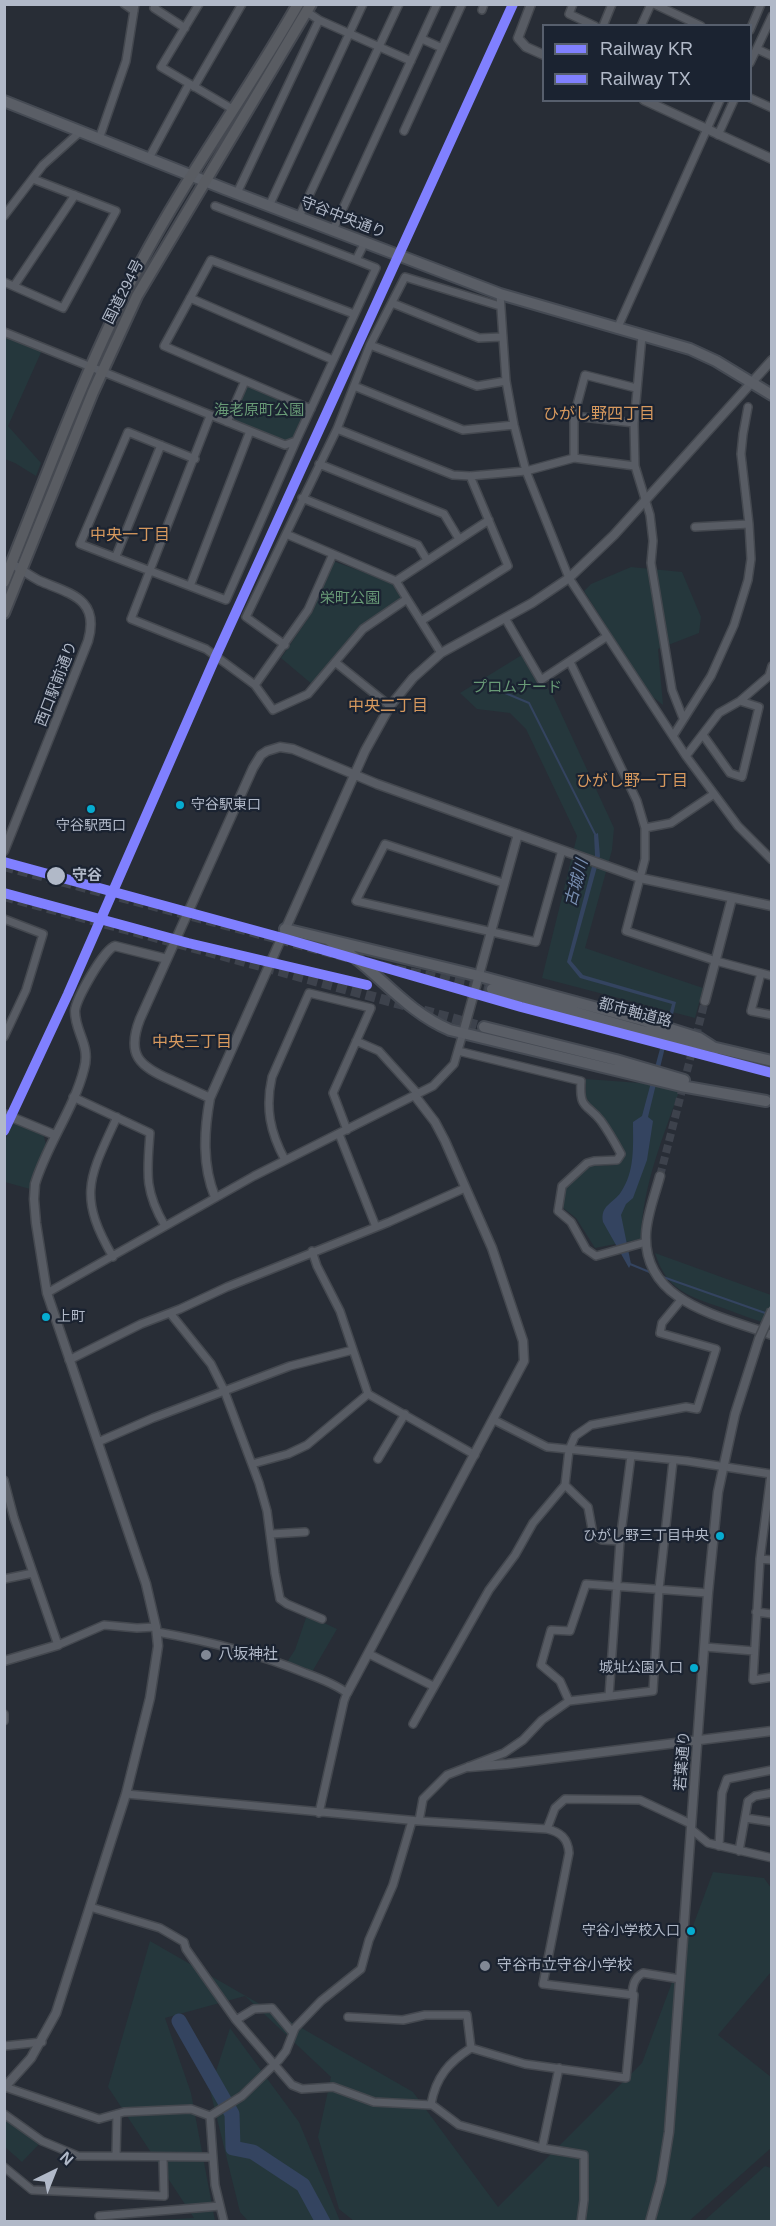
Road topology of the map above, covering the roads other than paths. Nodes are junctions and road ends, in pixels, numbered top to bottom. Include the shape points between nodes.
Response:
1 (124, 4) edge
2 (156, 4) edge
3 (199, 4) edge
4 (242, 4) edge
5 (363, 4) edge
6 (399, 4) edge
7 (438, 4) edge
8 (462, 4) edge
9 (531, 4) edge
10 (573, 4) edge
11 (612, 4) edge
12 (652, 4) edge
13 (761, 4) edge
14 (301, 7) edge
15 (134, 8) edge
16 (771, 16) edge
17 (319, 20) junction
18 (591, 24) edge
19 (604, 24) edge
20 (642, 24) edge
21 (697, 24) edge
22 (752, 25) edge
23 (185, 28) junction
24 (350, 32) junction
25 (422, 39) junction
26 (380, 45) junction
27 (442, 48) junction
28 (757, 49) junction
29 (542, 55) edge
30 (771, 56) edge
31 (752, 59) edge
32 (411, 61) junction
33 (192, 86) junction
34 (752, 100) edge
35 (4, 101) edge
36 (648, 102) edge
37 (719, 102) edge
38 (733, 102) edge
39 (771, 108) edge
40 (234, 110) junction
41 (707, 130) junction
42 (81, 131) junction
43 (404, 131) dead end
44 (718, 135) junction
45 (99, 139) junction
46 (149, 158) junction
47 (771, 159) edge
48 (33, 178) junction
49 (199, 178) junction
50 (237, 193) junction
51 (75, 195) junction
52 (215, 206) dead end
53 (269, 206) junction
54 (4, 216) edge
55 (298, 217) junction
56 (333, 230) junction
57 (365, 242) junction
58 (356, 260) junction
59 (4, 282) edge
60 (14, 286) junction
61 (500, 294) junction
62 (190, 298) junction
63 (392, 303) junction
64 (500, 306) junction
65 (354, 314) junction
66 (617, 329) junction
67 (4, 332) edge
68 (642, 336) junction
69 (502, 337) junction
70 (370, 345) junction
71 (333, 360) junction
72 (771, 360) edge
73 (91, 367) junction
74 (102, 372) junction
75 (245, 381) junction
76 (506, 381) junction
77 (750, 382) junction
78 (354, 386) junction
79 (636, 388) junction
80 (771, 395) edge
81 (748, 407) dead end
82 (310, 409) junction
83 (210, 416) junction
84 (574, 416) junction
85 (227, 422) junction
86 (634, 423) junction
87 (514, 425) junction
88 (337, 429) junction
89 (250, 431) junction
90 (296, 441) junction
91 (160, 445) junction
92 (574, 458) junction
93 (195, 459) junction
94 (320, 464) junction
95 (635, 466) junction
96 (526, 471) junction
97 (470, 477) junction
98 (302, 498) junction
99 (645, 500) junction
100 (489, 520) junction
101 (749, 524) junction
102 (694, 527) dead end
103 (286, 534) junction
104 (459, 539) junction
105 (333, 554) junction
106 (116, 556) junction
107 (427, 560) junction
108 (8, 562) edge
109 (22, 570) junction
110 (149, 571) junction
111 (569, 578) junction
112 (396, 581) junction
113 (4, 582) edge
114 (190, 586) junction
115 (407, 599) junction
116 (4, 613) edge
117 (505, 618) junction
118 (421, 621) junction
119 (606, 637) junction
120 (285, 645) junction
121 (441, 653) junction
122 (335, 662) junction
123 (570, 662) junction
124 (771, 666) edge
125 (255, 685) junction
126 (740, 701) junction
127 (390, 706) junction
128 (683, 718) junction
129 (703, 735) junction
130 (673, 736) junction
131 (686, 756) junction
132 (354, 775) junction
133 (714, 794) junction
134 (645, 828) junction
135 (518, 834) junction
136 (562, 850) junction
137 (4, 851) edge
138 (771, 860) edge
139 (640, 878) junction
140 (503, 884) junction
141 (732, 898) junction
142 (771, 906) edge
143 (4, 919) edge
144 (285, 929) junction
145 (490, 931) junction
146 (330, 941) junction
147 (166, 959) junction
148 (716, 961) junction
149 (761, 973) junction
150 (479, 976) junction
151 (771, 976) edge
152 (492, 989) tunnel mouth
153 (705, 1000) tunnel mouth
154 (771, 1015) edge
155 (484, 1027) tunnel mouth
156 (463, 1033) junction
157 (4, 1037) edge
158 (356, 1041) junction
159 (716, 1049) junction
160 (458, 1051) junction
161 (771, 1061) edge
162 (417, 1095) junction
163 (73, 1098) junction
164 (210, 1098) junction
165 (769, 1101) edge
166 (4, 1114) edge
167 (117, 1117) junction
168 (347, 1130) junction
169 (339, 1134) junction
170 (55, 1135) junction
171 (285, 1161) junction
172 (660, 1176) tunnel mouth
173 (465, 1188) junction
174 (215, 1197) junction
175 (165, 1226) junction
176 (376, 1227) junction
177 (646, 1242) junction
178 (312, 1251) junction
179 (113, 1257) junction
180 (47, 1293) junction
181 (681, 1300) junction
182 (771, 1310) edge
183 (170, 1313) junction
184 (771, 1335) edge
185 (353, 1350) junction
186 (69, 1360) junction
187 (224, 1390) junction
188 (368, 1394) junction
189 (405, 1414) junction
190 (494, 1420) junction
191 (98, 1442) junction
192 (568, 1450) junction
193 (476, 1455) junction
194 (631, 1456) junction
195 (378, 1459) dead end
196 (673, 1461) junction
197 (252, 1464) junction
198 (722, 1466) junction
199 (4, 1480) edge
200 (565, 1485) junction
201 (8, 1509) edge
202 (769, 1518) edge
203 (305, 1532) dead end
204 (271, 1534) junction
205 (620, 1541) junction
206 (760, 1559) junction
207 (771, 1560) edge
208 (33, 1573) junction
209 (4, 1579) edge
210 (618, 1586) junction
211 (659, 1589) junction
212 (708, 1593) junction
213 (756, 1612) junction
214 (771, 1614) edge
215 (322, 1619) dead end
216 (157, 1630) junction
217 (58, 1645) junction
218 (705, 1647) junction
219 (754, 1651) junction
220 (369, 1654) junction
221 (4, 1661) edge
222 (771, 1677) edge
223 (433, 1686) junction
224 (348, 1693) junction
225 (609, 1696) junction
226 (569, 1701) junction
227 (4, 1713) edge
228 (4, 1721) edge
229 (413, 1724) dead end
230 (771, 1731) edge
231 (698, 1740) junction
232 (469, 1767) junction
233 (771, 1770) edge
234 (771, 1793) edge
235 (126, 1794) junction
236 (319, 1813) junction
237 (745, 1818) junction
238 (416, 1821) junction
239 (771, 1822) edge
240 (691, 1826) junction
241 (547, 1829) junction
242 (719, 1846) junction
243 (740, 1851) junction
244 (771, 1858) edge
245 (90, 1907) junction
246 (680, 1979) junction
247 (632, 1994) junction
248 (348, 2017) dead end
249 (236, 2020) junction
250 (293, 2033) junction
251 (42, 2042) junction
252 (4, 2046) edge
253 (471, 2048) junction
254 (274, 2064) junction
255 (559, 2068) junction
256 (5, 2087) edge
257 (432, 2106) junction
258 (4, 2114) edge
259 (117, 2114) junction
260 (210, 2116) junction
261 (542, 2148) junction
262 (116, 2156) junction
263 (163, 2157) junction
264 (213, 2157) junction
265 (4, 2167) edge
266 (220, 2206) junction
267 (99, 2216) dead end
268 (224, 2222) edge
269 (581, 2222) edge
270 (650, 2222) edge

1 - 15 street
2 - 23 street via 154,8
3 - 23 street
4 - 33 street
5 - 24 street
6 - 26 street
7 - 25 street
8 - 27 street
9 - 29 street via 518,38 525,47
10 - 18 street via 569,14
11 - 19 street
12 - 20 street
12 - 21 street
13 - 22 street
14 - 17 street
14 - 40 highway, 国道294号
14 - 49 highway, 国道294号
15 - 45 street via 126,61
16 - 28 street
17 - 24 street
17 - 50 street
23 - 33 street via 161,67
24 - 26 street
24 - 53 street
25 - 27 street
25 - 32 street
26 - 32 street
26 - 55 street
27 - 43 street
28 - 30 street
28 - 31 street
32 - 56 street
33 - 40 street
33 - 46 street
34 - 39 street
35 - 42 main road, 守谷中央通り
36 - 41 street
37 - 41 street
38 - 44 street
40 - 49 highway, 国道294号
41 - 44 street
41 - 66 street
42 - 45 main road, 守谷中央通り
42 - 48 street
44 - 47 street
45 - 46 main road, 守谷中央通り
46 - 49 main road, 守谷中央通り
48 - 51 street
48 - 54 street
49 - 50 main road, 守谷中央通り
49 - 73 highway, 国道294号 via 141,261
49 - 74 highway, 国道294号 via 136,296
50 - 53 main road, 守谷中央通り
51 - 60 street
51 - 60 street via 116,211 63,308
52 - 58 street
53 - 55 main road, 守谷中央通り
55 - 56 main road, 守谷中央通り
56 - 57 main road, 守谷中央通り
57 - 58 street
57 - 61 main road, 守谷中央通り
58 - 65 street via 376,268
59 - 60 street
61 - 64 street
61 - 66 main road, 守谷中央通り
62 - 65 street via 211,260
62 - 71 street
62 - 75 street via 164,346
63 - 64 street via 405,277
63 - 69 street via 479,338
63 - 70 street
64 - 69 street
65 - 71 street
66 - 68 main road, 守谷中央通り
67 - 73 street
68 - 77 main road, 守谷中央通り via 690,349
68 - 79 street
69 - 76 street
70 - 76 street via 477,386
70 - 78 street
71 - 82 street
72 - 77 street
73 - 74 street
73 - 108 highway, 国道294号
74 - 83 street
74 - 109 highway, 国道294号
75 - 82 street
75 - 85 street
76 - 87 street
77 - 80 main road, 守谷中央通り
77 - 99 street
78 - 87 street via 463,430
78 - 88 street
79 - 84 street via 585,375
79 - 86 street
81 - 101 street via 741,454
82 - 90 street
83 - 85 street
83 - 93 street
84 - 86 street
84 - 92 street
85 - 89 street
86 - 95 street
87 - 96 street
88 - 94 street
88 - 97 street via 453,475
89 - 90 street via 285,445
89 - 114 street
90 - 114 street via 225,600
91 - 93 street
91 - 106 street
91 - 106 street via 128,432 80,544
92 - 95 street
92 - 96 street
93 - 110 street
94 - 98 street
94 - 104 street via 444,514
95 - 99 street
96 - 97 street
96 - 111 street
97 - 100 street
98 - 103 street
98 - 107 street via 418,545
99 - 111 street
99 - 128 street via 672,690
100 - 104 street
100 - 118 street via 508,566
101 - 102 street
101 - 128 street via 748,580 734,625 711,676
103 - 105 street
103 - 120 street via 246,617
104 - 107 street
105 - 112 street
105 - 120 street via 308,610
106 - 110 street
107 - 112 street
108 - 109 street, 西口駅前通り
108 - 113 highway, 国道294号
109 - 116 highway, 国道294号
109 - 137 street, 西口駅前通り via 80,598 90,614 91,632
110 - 114 street
110 - 125 street via 131,620 206,649
111 - 117 street
111 - 119 street
112 - 115 street
115 - 118 street
115 - 122 street via 363,629
117 - 121 street
117 - 123 street via 541,680
118 - 121 street
119 - 123 street
119 - 130 street
120 - 125 street
121 - 127 street
122 - 125 street via 308,694 273,710
122 - 127 street
123 - 134 street via 637,801
124 - 126 street via 769,676
126 - 129 street via 719,713
126 - 129 street via 759,707 742,777 730,773
127 - 132 street
128 - 130 street
129 - 131 street
130 - 131 street
131 - 133 street
132 - 135 street
132 - 144 street
132 - 147 street via 293,749 274,749 261,755
133 - 134 street via 671,823
133 - 138 street
134 - 139 street via 645,859
135 - 136 street
135 - 140 street
136 - 139 street
136 - 145 street via 536,942
139 - 141 street
139 - 148 street via 626,931
140 - 145 street
140 - 145 street via 385,844 356,901
141 - 142 street
141 - 148 street
143 - 157 street via 43,934 26,990
144 - 146 main road
144 - 164 street
145 - 150 street
146 - 150 main road
146 - 156 main road via 357,957 431,1022
147 - 163 street via 115,946 107,950 77,1001 76,1020 87,1060
147 - 164 street via 136,1029 135,1050 149,1070
148 - 149 street
148 - 153 street
149 - 151 street
149 - 154 street via 751,1011
150 - 156 street
150 - 159 main road via 676,1030
152 - 159 main road, 都市軸道路
155 - 165 main road
156 - 160 street
156 - 165 main road via 681,1086
158 - 162 street via 379,1051
158 - 168 street via 333,1093
158 - 171 street via 371,1008 309,993 269,1090 270,1128
159 - 161 main road, 都市軸道路
160 - 162 street via 442,1079
160 - 177 street via 581,1081 580,1094 586,1108 613,1137 621,1154 617,1160 587,1163 569,1179 560,1190 558,1211 571,1222 586,1250 596,1256
162 - 168 street
162 - 173 street via 435,1122
163 - 167 street
163 - 170 street
164 - 174 street via 206,1152
166 - 170 street
167 - 175 street via 150,1133 148,1187
167 - 179 street via 90,1188 94,1218
168 - 169 street
169 - 171 street
169 - 176 street
170 - 180 street via 38,1175 34,1199
171 - 174 street
172 - 177 street
173 - 176 street
173 - 190 street via 507,1290 525,1352 520,1371
174 - 175 street
175 - 179 street
176 - 178 street
177 - 181 street via 658,1279
178 - 183 street
178 - 185 street
179 - 180 street
180 - 186 street
181 - 184 street
181 - 192 street via 662,1323 660,1333 716,1349 697,1410 686,1407 591,1425 575,1436
182 - 198 street, 若葉通り, bridge via 735,1414
183 - 186 street
183 - 187 street via 211,1364
185 - 187 street via 290,1366
185 - 188 street
186 - 191 street
187 - 191 street
187 - 197 street
188 - 189 street
188 - 197 street via 307,1445
189 - 193 street
189 - 195 street
190 - 192 street via 547,1448
190 - 193 street
191 - 216 street via 144,1575
192 - 194 street
192 - 200 street
193 - 220 street
194 - 196 street
194 - 205 street
196 - 198 street
196 - 211 street
197 - 204 street
198 - 202 street via 771,1474
198 - 212 street, 若葉通り
199 - 201 street
200 - 205 street via 586,1504 593,1534 602,1540
200 - 223 street via 533,1523 489,1590
201 - 208 street
202 - 206 street
203 - 204 street
204 - 215 street via 280,1599
205 - 210 street
206 - 207 street
206 - 213 street
208 - 209 street
208 - 217 street
210 - 211 street
210 - 225 street
210 - 226 street via 586,1584 570,1631 551,1630 541,1665 560,1681
211 - 212 street
211 - 225 street via 653,1691
212 - 218 street, 若葉通り
213 - 214 street
213 - 219 street
216 - 217 street via 104,1625
216 - 224 street via 250,1653
216 - 235 street via 150,1698
217 - 221 street
218 - 219 street
218 - 231 street, 若葉通り
219 - 222 street via 753,1680
220 - 223 street
220 - 224 street
223 - 229 street
224 - 236 street
225 - 226 street
226 - 232 street via 504,1753
227 - 228 street
230 - 231 street
231 - 232 street
231 - 240 street, 若葉通り
232 - 238 street via 447,1775 435,1786 423,1799
233 - 242 street via 727,1779 722,1793
234 - 237 street via 752,1797
235 - 236 street
235 - 245 street
236 - 238 street
237 - 239 street
237 - 243 street
238 - 241 street
238 - 250 street via 361,1969 321,2001
240 - 241 street via 640,1800 570,1798 559,1803
240 - 242 street via 708,1843
240 - 246 street, 若葉通り
241 - 247 street via 563,1836 569,1853 543,1984
242 - 243 street
243 - 244 street
245 - 249 street via 160,1928 184,1942
245 - 251 street via 56,2013
246 - 247 street via 643,1973 633,1983
246 - 270 street, 若葉通り via 669,2132
247 - 255 street via 626,2078
248 - 253 street via 403,2020 425,2015 467,2015
249 - 250 street via 254,2009 272,2008
249 - 254 street
250 - 254 street via 286,2051
251 - 252 street
251 - 256 street
253 - 255 street via 525,2064
253 - 257 street via 442,2072
254 - 257 street via 289,2082 302,2089 333,2087 374,2102
254 - 260 street via 242,2096
255 - 261 street
256 - 259 street via 99,2119
257 - 261 street via 459,2126
258 - 262 street via 42,2141 78,2156
259 - 260 street via 191,2109
259 - 262 street
260 - 264 street
261 - 269 street via 584,2155
262 - 263 street
263 - 264 street
263 - 265 street via 164,2196 32,2190
264 - 266 street
266 - 267 street
266 - 268 street

